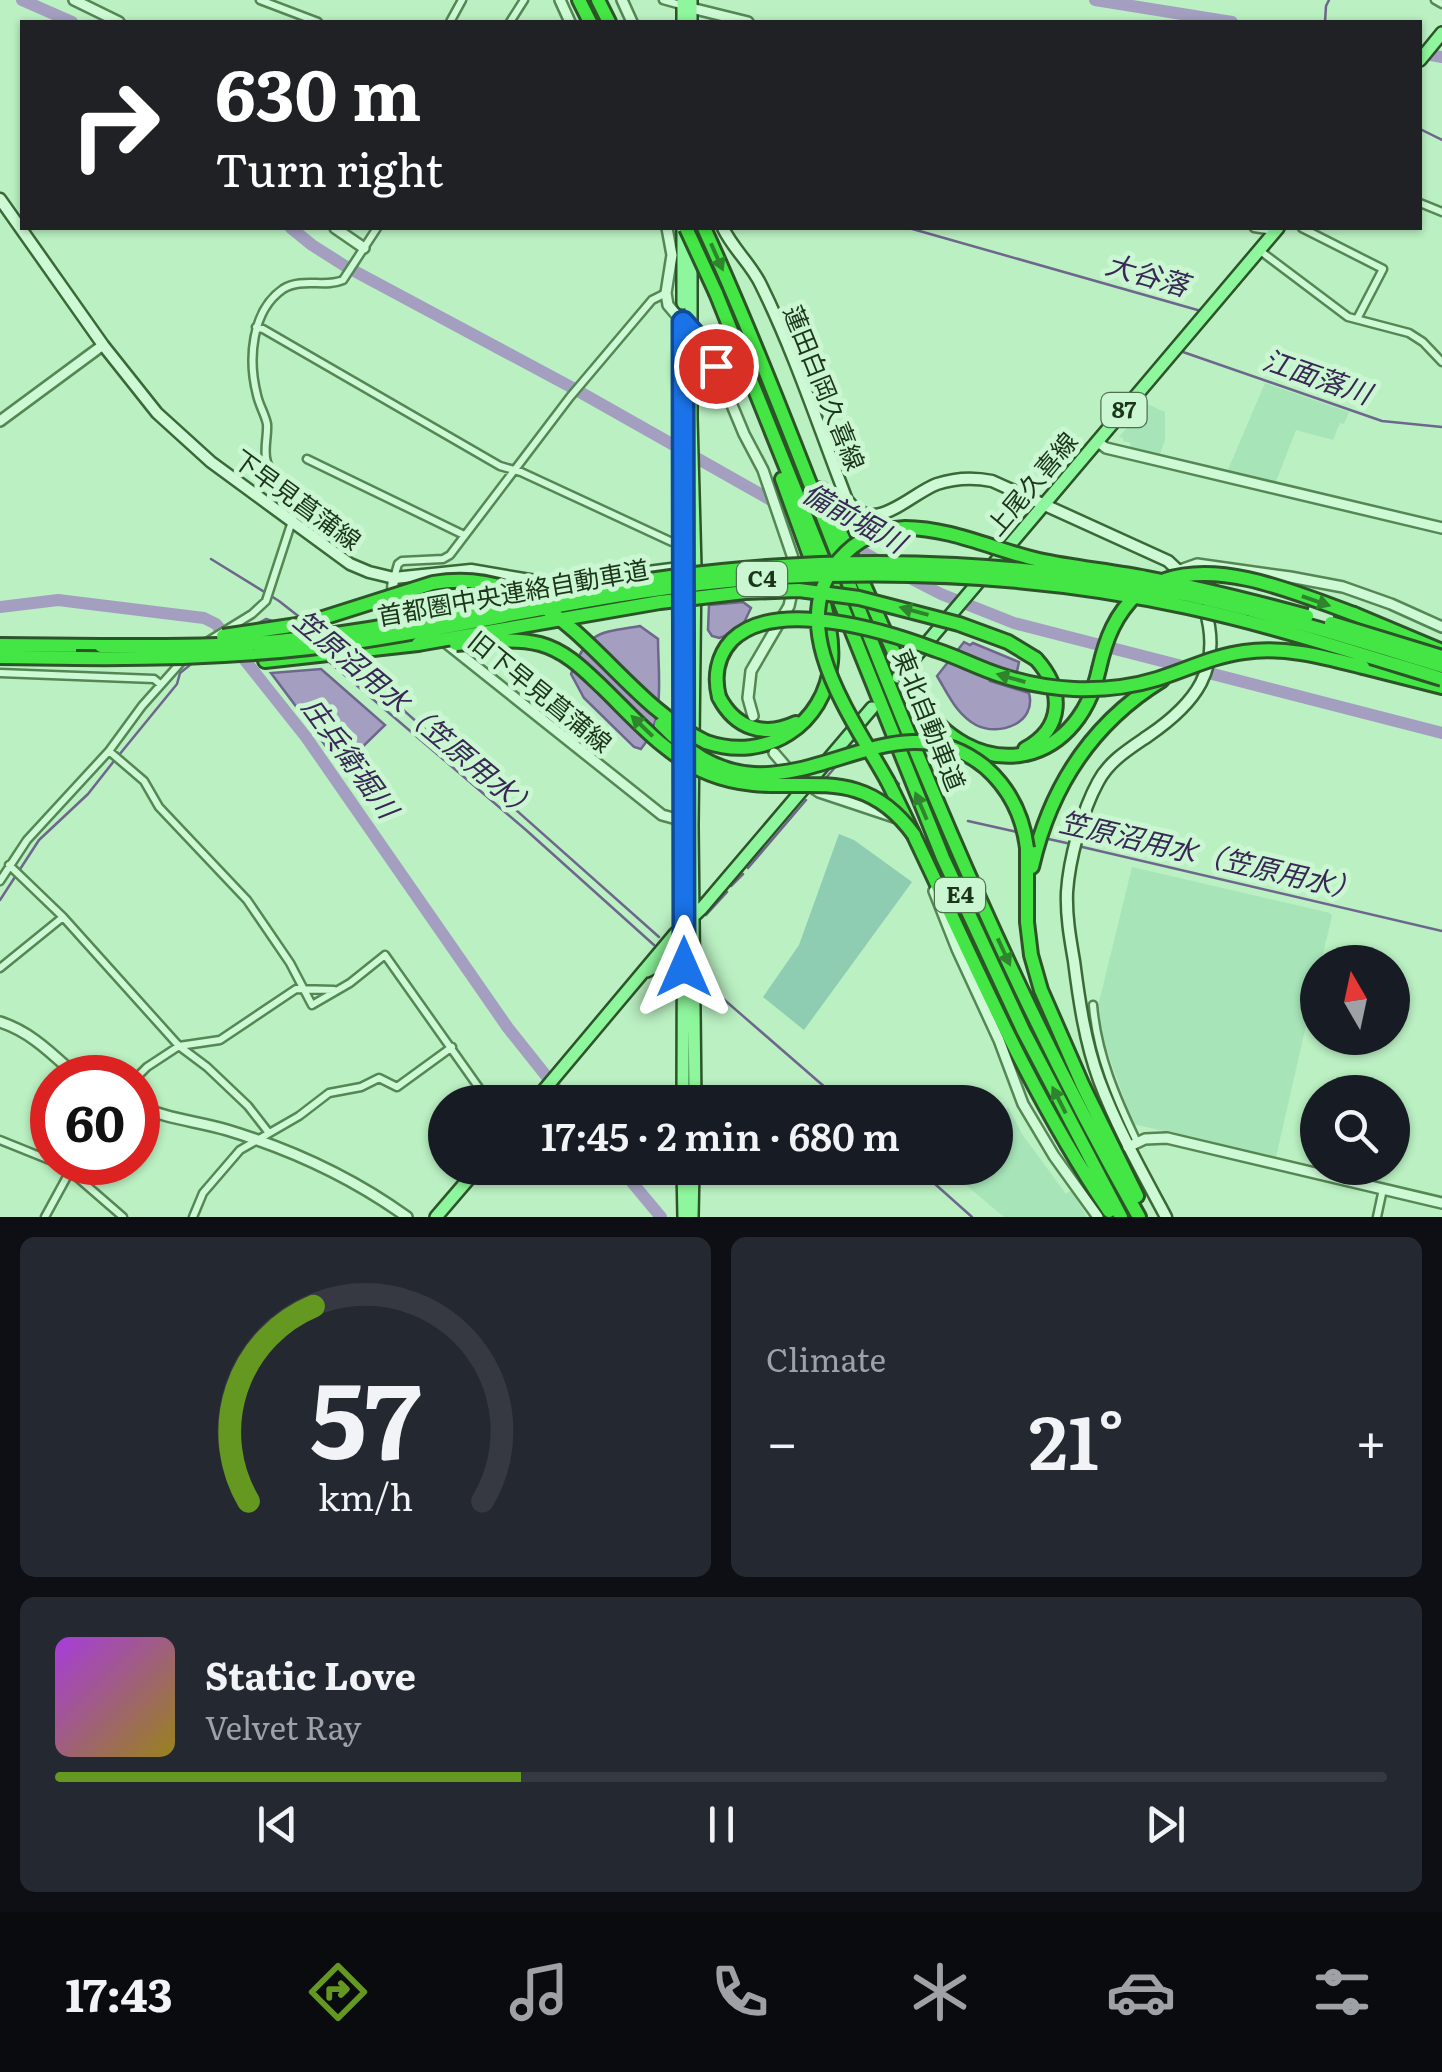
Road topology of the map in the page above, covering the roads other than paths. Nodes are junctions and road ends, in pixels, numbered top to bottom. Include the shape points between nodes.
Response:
1 (74, 0) edge
2 (260, 0) edge
3 (663, 0) edge
4 (1436, 0) edge
5 (687, 3) edge
6 (1442, 4) edge
7 (116, 20) edge
8 (313, 20) edge
9 (742, 20) edge
10 (1442, 33) edge
11 (1422, 58) edge
12 (0, 199) edge
13 (20, 227) edge
14 (22, 230) edge
15 (337, 230) edge
16 (377, 230) edge
17 (667, 230) edge
18 (687, 230) edge
19 (688, 230) edge
20 (705, 230) edge
21 (724, 230) edge
22 (1275, 230) edge
23 (1306, 230) edge
24 (1259, 250) junction
25 (362, 251) junction
26 (666, 293) junction
27 (1356, 319) junction
28 (687, 326) junction
29 (256, 327) junction
30 (103, 345) junction
31 (1442, 362) edge
32 (0, 421) edge
33 (1098, 442) junction
34 (307, 459) dead end
35 (515, 470) junction
36 (688, 471) junction
37 (787, 481) junction
38 (821, 498) junction
39 (1045, 505) junction
40 (292, 523) junction
41 (1442, 528) edge
42 (464, 535) junction
43 (684, 543) junction
44 (689, 567) junction
45 (1180, 570) junction
46 (394, 578) junction
47 (1442, 627) edge
48 (418, 644) junction
49 (0, 645) edge
50 (101, 646) junction
51 (1442, 654) edge
52 (0, 656) edge
53 (76, 658) junction
54 (1442, 666) edge
55 (619, 673) junction
56 (1175, 673) junction
57 (0, 674) edge
58 (898, 678) dead end
59 (1442, 678) edge
60 (160, 684) junction
61 (1442, 687) edge
62 (816, 705) junction
63 (872, 708) dead end
64 (753, 716) dead end
65 (110, 751) junction
66 (774, 753) dead end
67 (998, 754) junction
68 (806, 786) junction
69 (684, 817) junction
70 (914, 835) junction
71 (1032, 848) junction
72 (9, 865) junction
73 (693, 871) junction
74 (0, 882) edge
75 (719, 888) junction
76 (63, 917) junction
77 (688, 922) junction
78 (0, 968) edge
79 (644, 972) junction
80 (303, 989) junction
81 (338, 990) junction
82 (684, 992) junction
83 (1093, 1005) dead end
84 (0, 1022) edge
85 (179, 1046) junction
86 (452, 1048) junction
87 (53, 1055) edge
88 (160, 1058) edge
89 (477, 1085) edge
90 (549, 1085) edge
91 (683, 1085) edge
92 (693, 1085) edge
93 (160, 1114) edge
94 (269, 1133) junction
95 (258, 1139) junction
96 (0, 1140) edge
97 (1133, 1144) junction
98 (30, 1152) edge
99 (62, 1185) edge
100 (86, 1185) edge
101 (463, 1185) edge
102 (683, 1185) edge
103 (693, 1185) edge
104 (1384, 1189) junction
105 (1442, 1203) edge
106 (45, 1217) edge
107 (123, 1217) edge
108 (193, 1217) edge
109 (407, 1217) edge
110 (436, 1217) edge
111 (684, 1217) edge
112 (692, 1217) edge
113 (1098, 1217) edge
114 (1117, 1217) edge
115 (1142, 1217) edge
116 (1166, 1217) edge
117 (1377, 1217) edge

1 - 7 street
2 - 8 street
3 - 5 street
4 - 6 street
5 - 9 street
10 - 11 main road
12 - 13 main road, 下早見菖蒲線
14 - 30 main road, 下早見菖蒲線
15 - 25 street
16 - 25 street
17 - 26 street via 672,255
18 - 28 main road
19 - 37 highway, 東北自動車道 / E4, bridge
20 -> 38 highway
21 - 39 main road, 蓮田白岡久喜線 via 760,282 856,510 884,514 931,486 966,478 1000,484
22 - 24 main road, 上尾久喜線 / 87
23 - 27 street via 1383,268
24 - 27 street
24 - 33 main road, 上尾久喜線 / 87
25 - 29 street via 338,283 284,289
26 - 28 street via 670,309
26 - 35 street via 652,300
27 - 31 street via 1409,333
28 - 36 main road
28 - 64 street via 712,356 763,470 795,569 792,597 751,670
29 - 35 street
29 - 40 street via 255,387 266,420 266,460 297,502
30 - 32 street
30 - 40 main road, 下早見菖蒲線 via 157,413
33 - 39 main road, 上尾久喜線 / 87
33 - 41 street
34 - 42 street
35 - 42 street
35 - 43 street
36 - 43 main road
36 - 44 main road
37 - 62 highway via 830,638 831,664
114 -> 37 highway, 東北自動車道 / E4 via 996,977
38 - 67 highway, bridge via 916,696 958,742
38 -> 115 highway, 東北自動車道 / E4 via 844,572 999,941
39 - 45 main road, 蓮田白岡久喜線
39 - 58 main road, 上尾久喜線 / 87
40 - 46 main road, 下早見菖蒲線 via 350,564
40 - 60 street, bridge via 266,600 198,647
42 - 46 street via 446,558 399,562
43 - 44 main road
44 - 46 main road, 下早見菖蒲線 via 560,584 472,570
44 - 69 main road
44 - 73 main road
45 - 47 street via 1198,564 1321,582
45 - 97 main road, bridge via 1208,621 1210,656 1202,683 1186,706 1099,780 1067,893 1089,1048
46 - 69 street, 旧下早見菖蒲線 via 397,604 662,815
48 - 53 highway, bridge via 265,661 97,664
67 -> 48 highway, bridge via 1028,748 1052,723 1056,702 1044,668 1008,642 858,598 745,592
70 -> 48 highway, bridge via 896,812 857,790 750,784 698,768 552,648 514,641
49 - 50 highway, 首都圏中央連絡自動車道 / C4
50 - 54 highway, 首都圏中央連絡自動車道 / C4, bridge via 297,639 702,573 895,564 1012,569 1186,595
50 - 55 highway, bridge via 274,630 433,582 465,580 534,600
67 -> 51 highway, bridge via 1040,750 1062,737 1085,712 1110,630 1126,604 1179,575 1229,576 1306,597
51 - 70 highway, bridge via 1210,590 1038,560 932,531 873,534 830,571 817,627 834,683
52 - 53 highway, 首都圏中央連絡自動車道 / C4
53 - 59 highway, 首都圏中央連絡自動車道 / C4, bridge via 306,649 718,582 898,575 1014,581 1185,606
55 - 62 highway, bridge via 676,725 706,742 736,748 782,738
55 - 71 highway, bridge via 686,748 730,770 783,772 903,742 958,751 1001,783
56 - 61 highway, bridge via 1241,652 1294,651
56 -> 62 highway, bridge via 1114,688 1050,687 882,633 825,622 762,624 726,648 716,677 719,697 736,720 777,730
56 - 71 highway, bridge via 1090,740
57 - 60 street
60 - 65 street
63 - 68 main road
65 - 72 street
65 - 80 street via 247,900
66 - 68 street
68 - 75 main road
68 - 113 street via 890,814 913,837 1023,1104
69 - 77 main road
70 - 114 highway via 1014,1049 1062,1137
71 - 115 highway via 1027,922 1041,990
72 - 74 street
72 - 76 street
73 - 75 main road via 702,888
73 - 77 main road
75 - 77 main road
76 - 78 street
76 - 85 street
77 - 79 main road
77 - 82 main road
77 - 92 main road
79 - 82 main road via 671,966
79 - 90 main road
80 - 81 street
80 - 81 street via 312,1005
80 - 85 street via 220,1040
81 - 86 street via 385,955
82 - 91 main road
83 - 97 street via 1107,1073
84 - 87 street
85 - 88 street
85 - 94 street
86 - 89 street
86 - 94 street via 396,1087 379,1078 330,1093
93 - 95 street
94 - 95 street
95 - 108 street via 203,1193
95 - 109 street
96 - 98 street
97 - 104 street via 1168,1138
97 - 116 main road
99 - 106 street
100 - 107 street
101 - 110 main road
102 - 111 main road
103 - 112 main road
104 - 105 street
104 - 117 street

